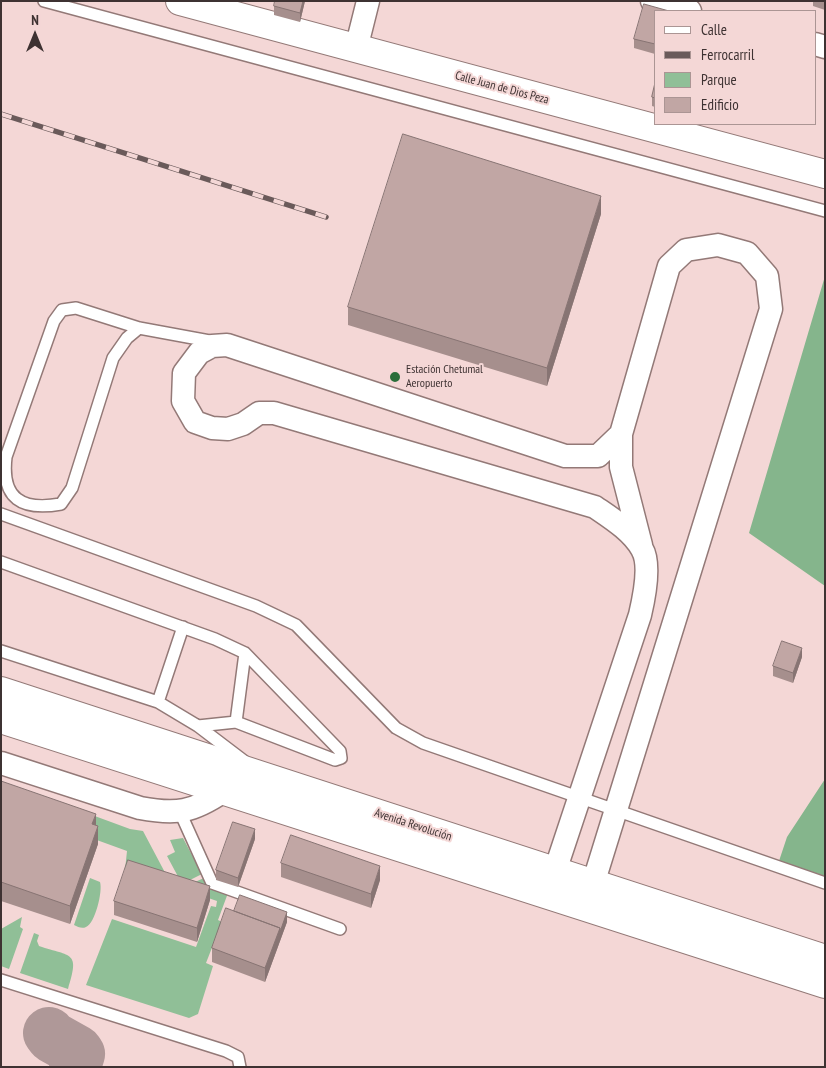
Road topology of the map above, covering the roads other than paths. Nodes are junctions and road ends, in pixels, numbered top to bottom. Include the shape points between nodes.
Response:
1 (44, 1) edge
2 (180, 1) edge
3 (368, 1) edge
4 (652, 1) edge
5 (686, 10) edge
6 (356, 49) junction
7 (825, 174) edge
8 (825, 211) edge
9 (139, 328) junction
10 (227, 345) junction
11 (621, 434) junction
12 (1, 514) edge
13 (642, 550) junction
14 (1, 562) edge
15 (183, 627) junction
16 (1, 651) edge
17 (245, 652) junction
18 (1, 690) edge
19 (158, 702) junction
20 (1, 719) edge
21 (236, 722) junction
22 (198, 726) junction
23 (1, 763) edge
24 (265, 777) junction
25 (224, 791) junction
26 (579, 797) junction
27 (614, 810) junction
28 (180, 812) junction
29 (439, 847) junction
30 (554, 871) junction
31 (825, 883) edge
32 (593, 884) junction
33 (340, 929) dead end
34 (705, 933) junction
35 (825, 959) edge
36 (1, 980) edge
37 (825, 984) edge
38 (240, 1067) edge

1 - 8 lane
2 - 6 street, Calle Juan de Dios Peza
3 - 6 street
4 - 5 street
6 - 7 street, Calle Juan de Dios Peza
9 - 9 lane via 76,308 62,310 54,321 6,457 4,474 8,490 22,504 41,508 61,504 72,488 114,358 127,338
9 - 10 lane
10 - 11 street via 565,456 598,456
10 - 13 street via 212,346 199,353 184,373 183,401 195,422 228,429 259,413 274,413 595,507 620,525
11 - 13 street via 621,467
11 - 27 street via 669,266 686,250 718,245 747,253 767,276 771,309
12 - 26 lane via 256,606 296,625 396,728 423,743
13 - 26 street via 647,585 640,615
14 - 15 lane
15 - 17 lane
15 - 19 lane
16 - 19 lane
17 - 21 lane
17 - 21 lane via 340,751 341,758 335,760
18 - 24 street, Avenida Revolución
19 - 22 lane
20 - 25 street, Avenida Revolución
21 - 22 lane
22 - 24 lane
23 - 28 street via 140,808 163,813
24 - 29 street, Avenida Revolución
25 - 28 street via 202,806
25 - 29 street, Avenida Revolución
26 - 27 lane
26 - 30 street
27 - 31 lane
27 - 32 street
28 - 33 lane via 212,883
29 - 30 street, Avenida Revolución
29 - 34 street, Avenida Revolución
30 - 32 street, Avenida Revolución
32 - 34 street, Avenida Revolución
34 - 35 street, Avenida Revolución
34 - 37 street, Avenida Revolución
36 - 38 lane via 226,1051 238,1057

